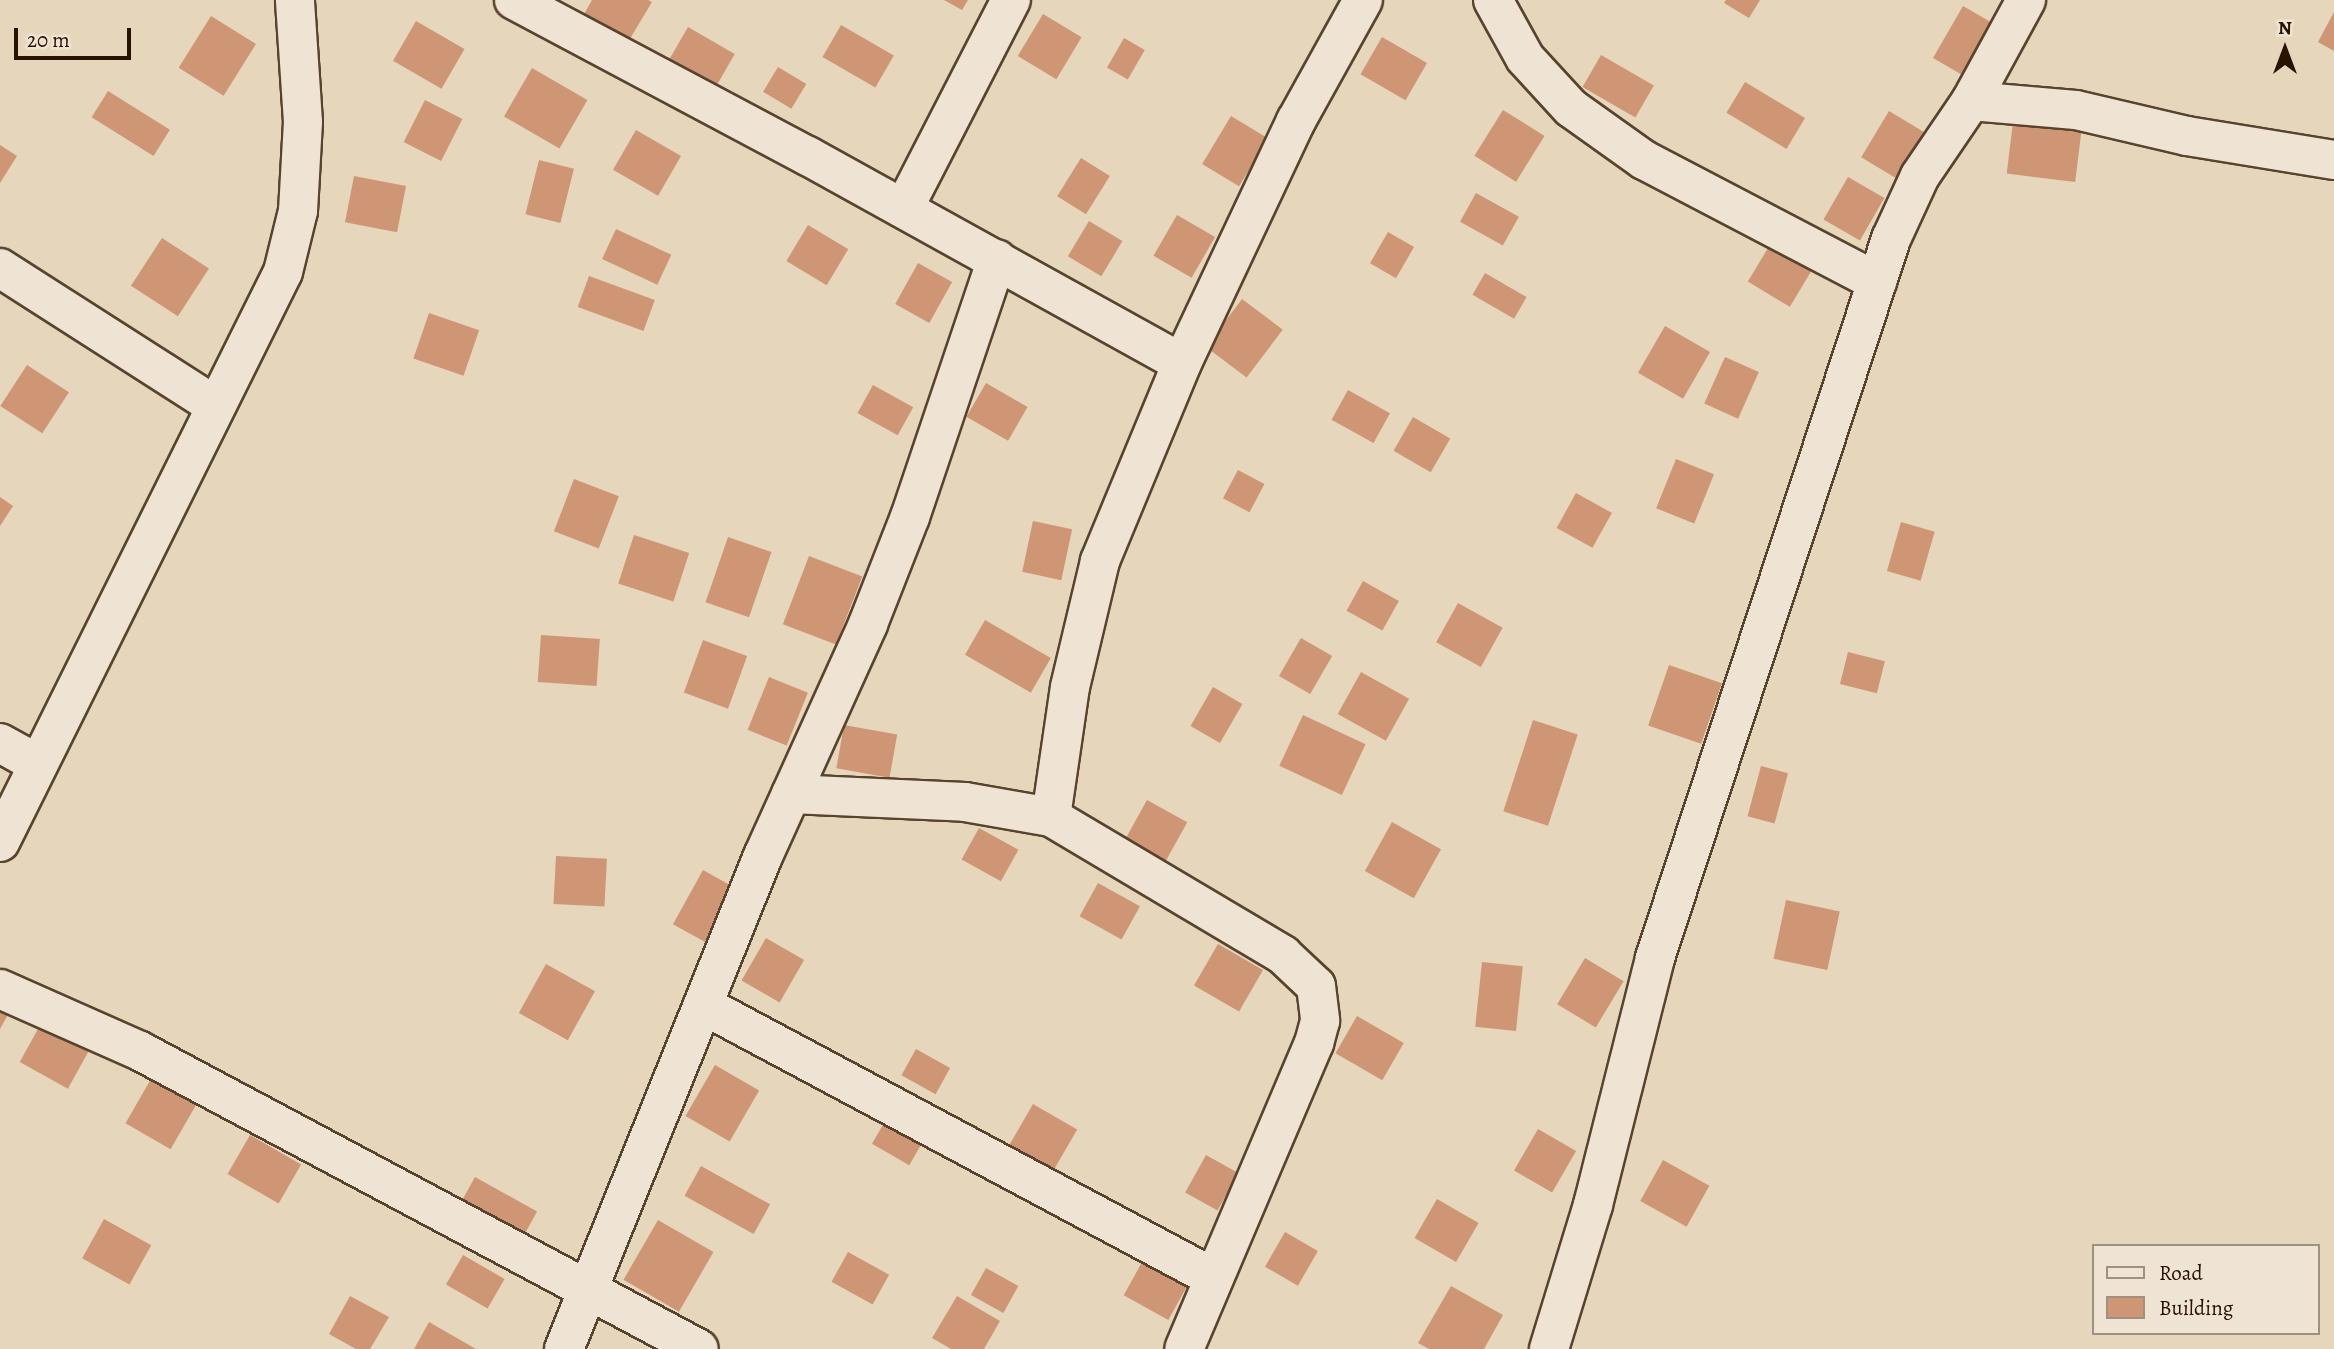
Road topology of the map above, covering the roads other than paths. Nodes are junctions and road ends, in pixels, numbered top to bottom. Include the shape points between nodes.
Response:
1 (295, 0) edge
2 (514, 0) edge
3 (1011, 0) edge
4 (1363, 0) edge
5 (1493, 0) edge
6 (2026, 0) edge
7 (1971, 101) junction
8 (2334, 160) edge
9 (904, 208) junction
10 (997, 259) junction
11 (0, 268) edge
12 (1877, 282) junction
13 (1182, 363) junction
14 (216, 406) junction
15 (0, 743) edge
16 (36, 763) junction
17 (791, 794) junction
18 (1051, 817) junction
19 (0, 842) edge
20 (0, 989) edge
21 (703, 1005) junction
22 (1214, 1278) junction
23 (585, 1292) junction
24 (564, 1349) edge
25 (699, 1349) edge
26 (1184, 1349) edge
27 (1549, 1349) edge

1 - 14 street via 303,122 298,211 283,272
2 - 9 street
3 - 9 street
4 - 13 street via 1296,121
5 - 12 street via 1525,58 1571,108 1644,160
6 - 7 street
7 - 8 street via 2077,110 2186,136
7 - 12 street via 1920,176
9 - 10 street
10 - 13 street
10 - 17 street via 910,517
11 - 14 street
12 - 27 street via 1656,958 1593,1205
13 - 18 street via 1100,561 1070,687
14 - 16 street
15 - 16 street
16 - 19 street
17 - 18 street via 965,802
17 - 21 street
18 - 22 street via 1283,955 1316,986 1320,1021 1314,1043
20 - 23 street via 140,1051
21 - 22 street
21 - 23 street
22 - 26 street
23 - 24 street
23 - 25 street

